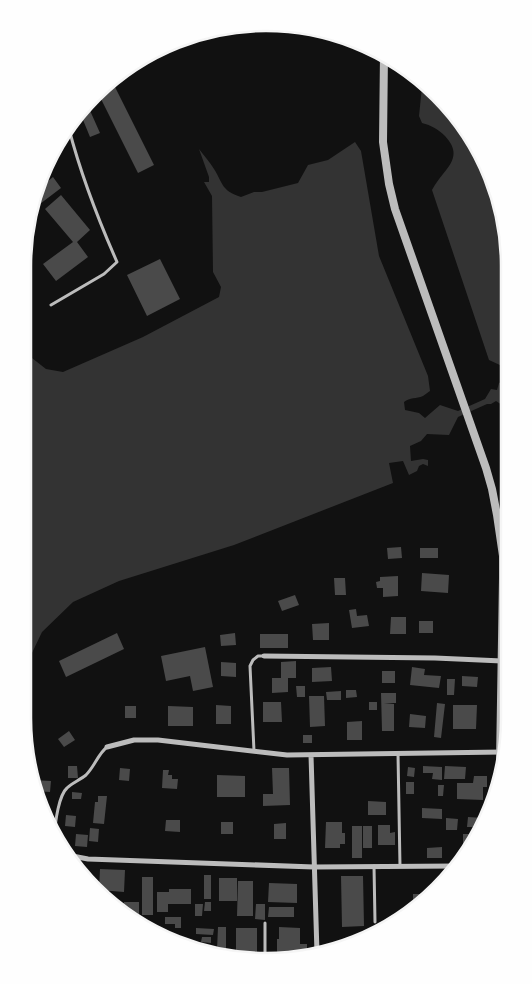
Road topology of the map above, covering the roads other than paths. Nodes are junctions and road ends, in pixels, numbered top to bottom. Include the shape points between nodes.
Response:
1 (384, 64) edge
2 (71, 136) edge
3 (51, 305) dead end
4 (501, 535) edge
5 (264, 656) joint
6 (501, 661) edge
7 (107, 747) joint
8 (254, 751) junction
9 (498, 752) edge
10 (398, 754) junction
11 (311, 755) junction
12 (56, 824) edge
13 (77, 857) edge
14 (314, 866) junction
15 (374, 866) junction
16 (400, 866) junction
17 (448, 866) edge
18 (375, 922) dead end
19 (264, 923) dead end
20 (317, 947) edge
21 (264, 953) edge

1 - 4 street via 383,142 395,209 486,468
2 - 3 lane via 78,164 117,262 104,274
5 - 6 street
5 - 8 lane via 258,656 250,666
7 - 8 street via 134,740 158,740
7 - 12 lane via 86,775 62,794
8 - 11 street
9 - 10 street
10 - 11 street
10 - 16 lane
11 - 14 street
13 - 14 street
14 - 15 street
14 - 20 street
15 - 16 street
15 - 18 lane
16 - 17 street
19 - 21 lane

